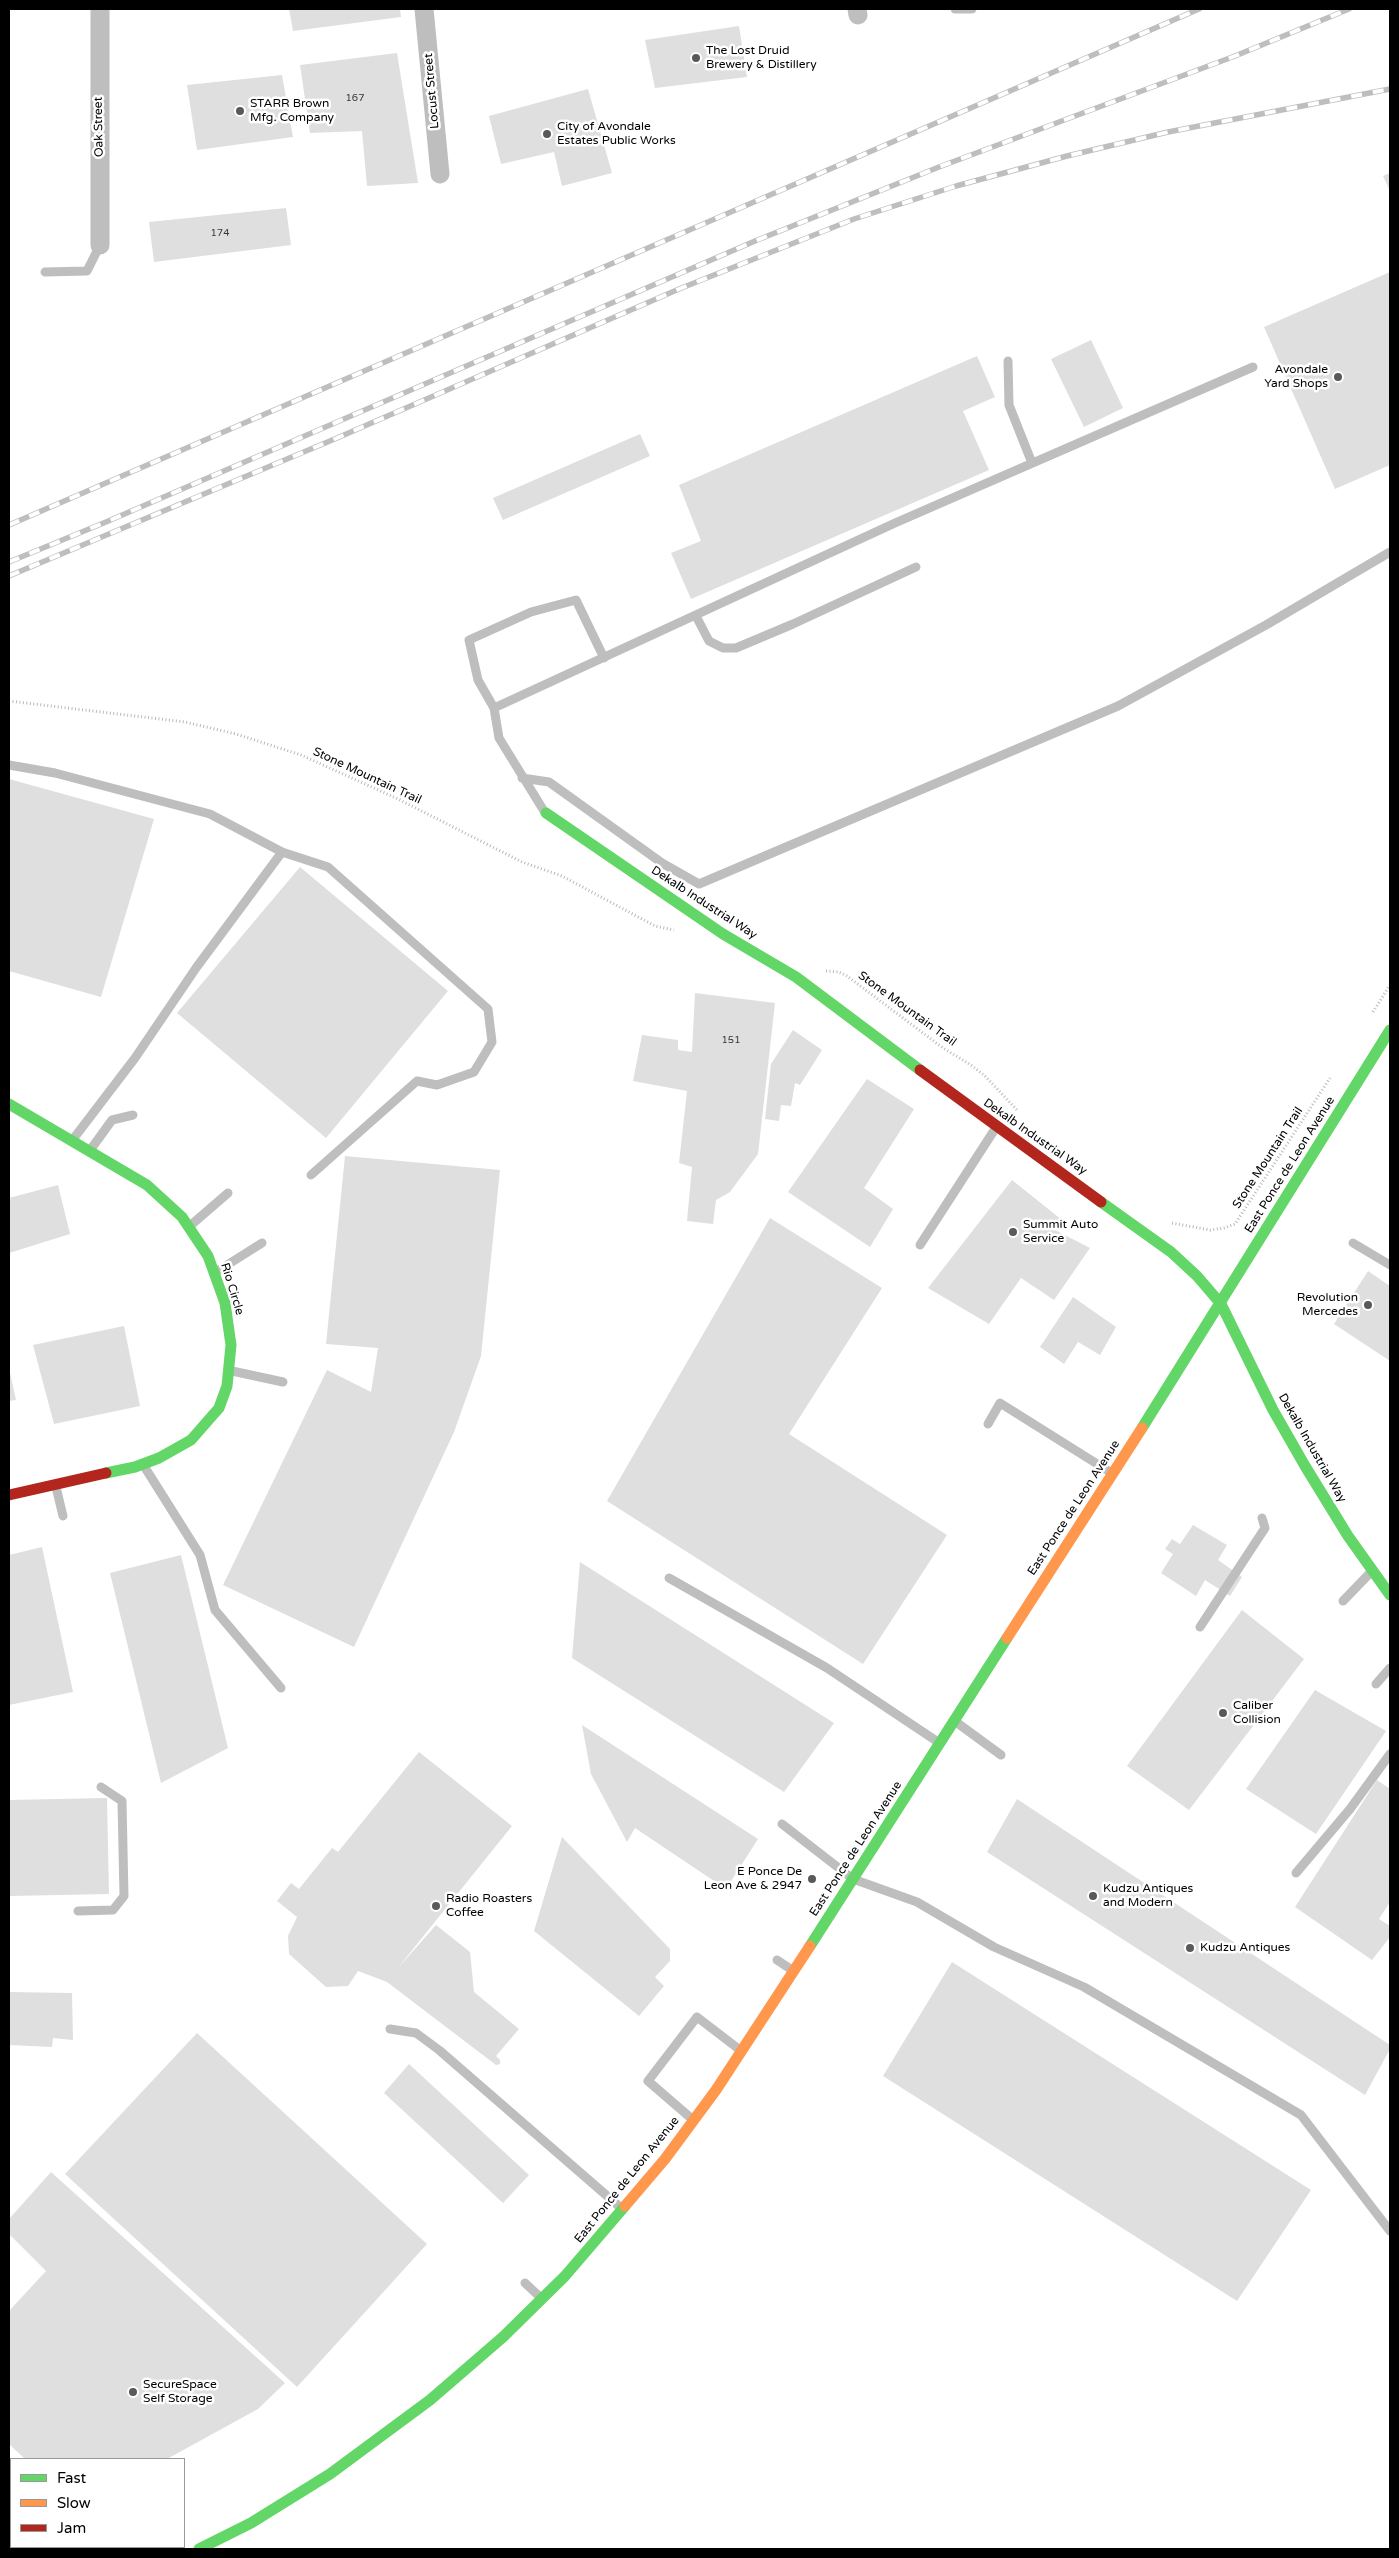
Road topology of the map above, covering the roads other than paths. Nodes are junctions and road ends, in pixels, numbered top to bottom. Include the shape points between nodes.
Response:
1 (100, 9) edge
2 (424, 9) edge
3 (955, 9) edge
4 (972, 9) edge
5 (440, 174) dead end
6 (100, 245) joint
7 (44, 272) dead end
8 (1008, 361) dead end
9 (1253, 367) dead end
10 (1032, 463) junction
11 (1390, 552) edge
12 (916, 567) dead end
13 (696, 616) junction
14 (604, 658) junction
15 (494, 708) junction
16 (9, 765) edge
17 (522, 778) junction
18 (546, 814) joint
19 (282, 852) junction
20 (1390, 1030) edge
21 (9, 1104) edge
22 (133, 1115) dead end
23 (997, 1127) junction
24 (72, 1140) junction
25 (90, 1151) junction
26 (311, 1175) dead end
27 (228, 1193) dead end
28 (189, 1227) junction
29 (262, 1243) dead end
30 (1353, 1243) dead end
31 (920, 1245) dead end
32 (1390, 1265) edge
33 (214, 1273) junction
34 (1221, 1304) junction
35 (229, 1371) junction
36 (283, 1382) dead end
37 (988, 1424) dead end
38 (143, 1464) junction
39 (1113, 1473) junction
40 (55, 1485) junction
41 (9, 1495) edge
42 (63, 1516) dead end
43 (1262, 1518) dead end
44 (1372, 1570) junction
45 (669, 1578) dead end
46 (1390, 1595) edge
47 (1343, 1601) dead end
48 (1200, 1627) dead end
49 (1390, 1668) edge
50 (1376, 1684) dead end
51 (282, 1688) dead end
52 (954, 1721) junction
53 (940, 1743) junction
54 (1390, 1754) edge
55 (1001, 1755) dead end
56 (101, 1787) dead end
57 (782, 1824) dead end
58 (1296, 1873) dead end
59 (853, 1879) junction
60 (78, 1911) dead end
61 (777, 1960) dead end
62 (794, 1971) junction
63 (390, 2029) dead end
64 (742, 2051) junction
65 (694, 2120) junction
66 (623, 2210) junction
67 (1390, 2231) edge
68 (525, 2283) dead end
69 (542, 2299) junction
70 (199, 2549) edge

1 - 6 street, Oak Street
2 - 5 street, Locust Street
3 - 4 lane
6 - 7 lane via 86,270
8 - 10 lane via 1009,405
9 - 10 lane
10 - 13 lane
11 - 17 lane via 1118,706 699,884 662,863 549,782
12 - 13 lane via 736,648 723,648 710,641
13 - 14 lane
14 - 15 lane
14 - 15 lane via 576,600 531,612 469,640 478,680
15 - 17 lane via 499,738
16 - 19 lane via 55,773 210,814
17 - 18 lane
18 - 23 main road, Dekalb Industrial Way via 723,934 796,977
19 - 24 lane via 196,968 135,1058
19 - 26 lane via 328,867 488,1009 492,1042 474,1072 437,1085 417,1081
20 - 34 main road, East Ponce de Leon Avenue
21 - 24 main road, Rio Circle
22 - 25 lane via 112,1120
23 - 31 lane
23 - 34 main road, Dekalb Industrial Way via 1171,1252
24 - 25 main road, Rio Circle
25 - 28 main road, Rio Circle via 147,1185
27 - 28 lane
28 - 33 main road, Rio Circle via 208,1256
29 - 33 lane
30 - 32 lane
33 - 35 main road, Rio Circle via 228,1318
34 - 39 main road, East Ponce de Leon Avenue
34 - 44 main road, Dekalb Industrial Way via 1273,1410 1348,1536
35 - 36 lane
35 - 38 main road, Rio Circle via 219,1408 207,1424 177,1449
37 - 39 lane via 1000,1403
38 - 40 main road, Rio Circle
38 - 51 lane via 200,1555 215,1610
39 - 52 main road, East Ponce de Leon Avenue
40 - 41 main road, Rio Circle
40 - 42 lane
43 - 48 lane via 1265,1528
44 - 46 main road, Dekalb Industrial Way
44 - 47 lane
45 - 53 lane via 827,1668
49 - 50 lane
52 - 53 main road, East Ponce de Leon Avenue
52 - 55 lane
53 - 59 main road, East Ponce de Leon Avenue
54 - 58 lane via 1350,1809
56 - 60 lane via 122,1801 124,1896 113,1910
57 - 59 lane
59 - 62 main road, East Ponce de Leon Avenue
59 - 67 lane via 917,1902 994,1947 1084,1987 1301,2115
61 - 62 lane
62 - 64 main road, East Ponce de Leon Avenue
63 - 66 lane via 416,2033 439,2050
64 - 65 main road, East Ponce de Leon Avenue
64 - 65 lane via 697,2018 648,2080
65 - 66 main road, East Ponce de Leon Avenue
66 - 69 main road, East Ponce de Leon Avenue
68 - 69 lane
69 - 70 main road, East Ponce de Leon Avenue via 467,2368 384,2436 251,2523

